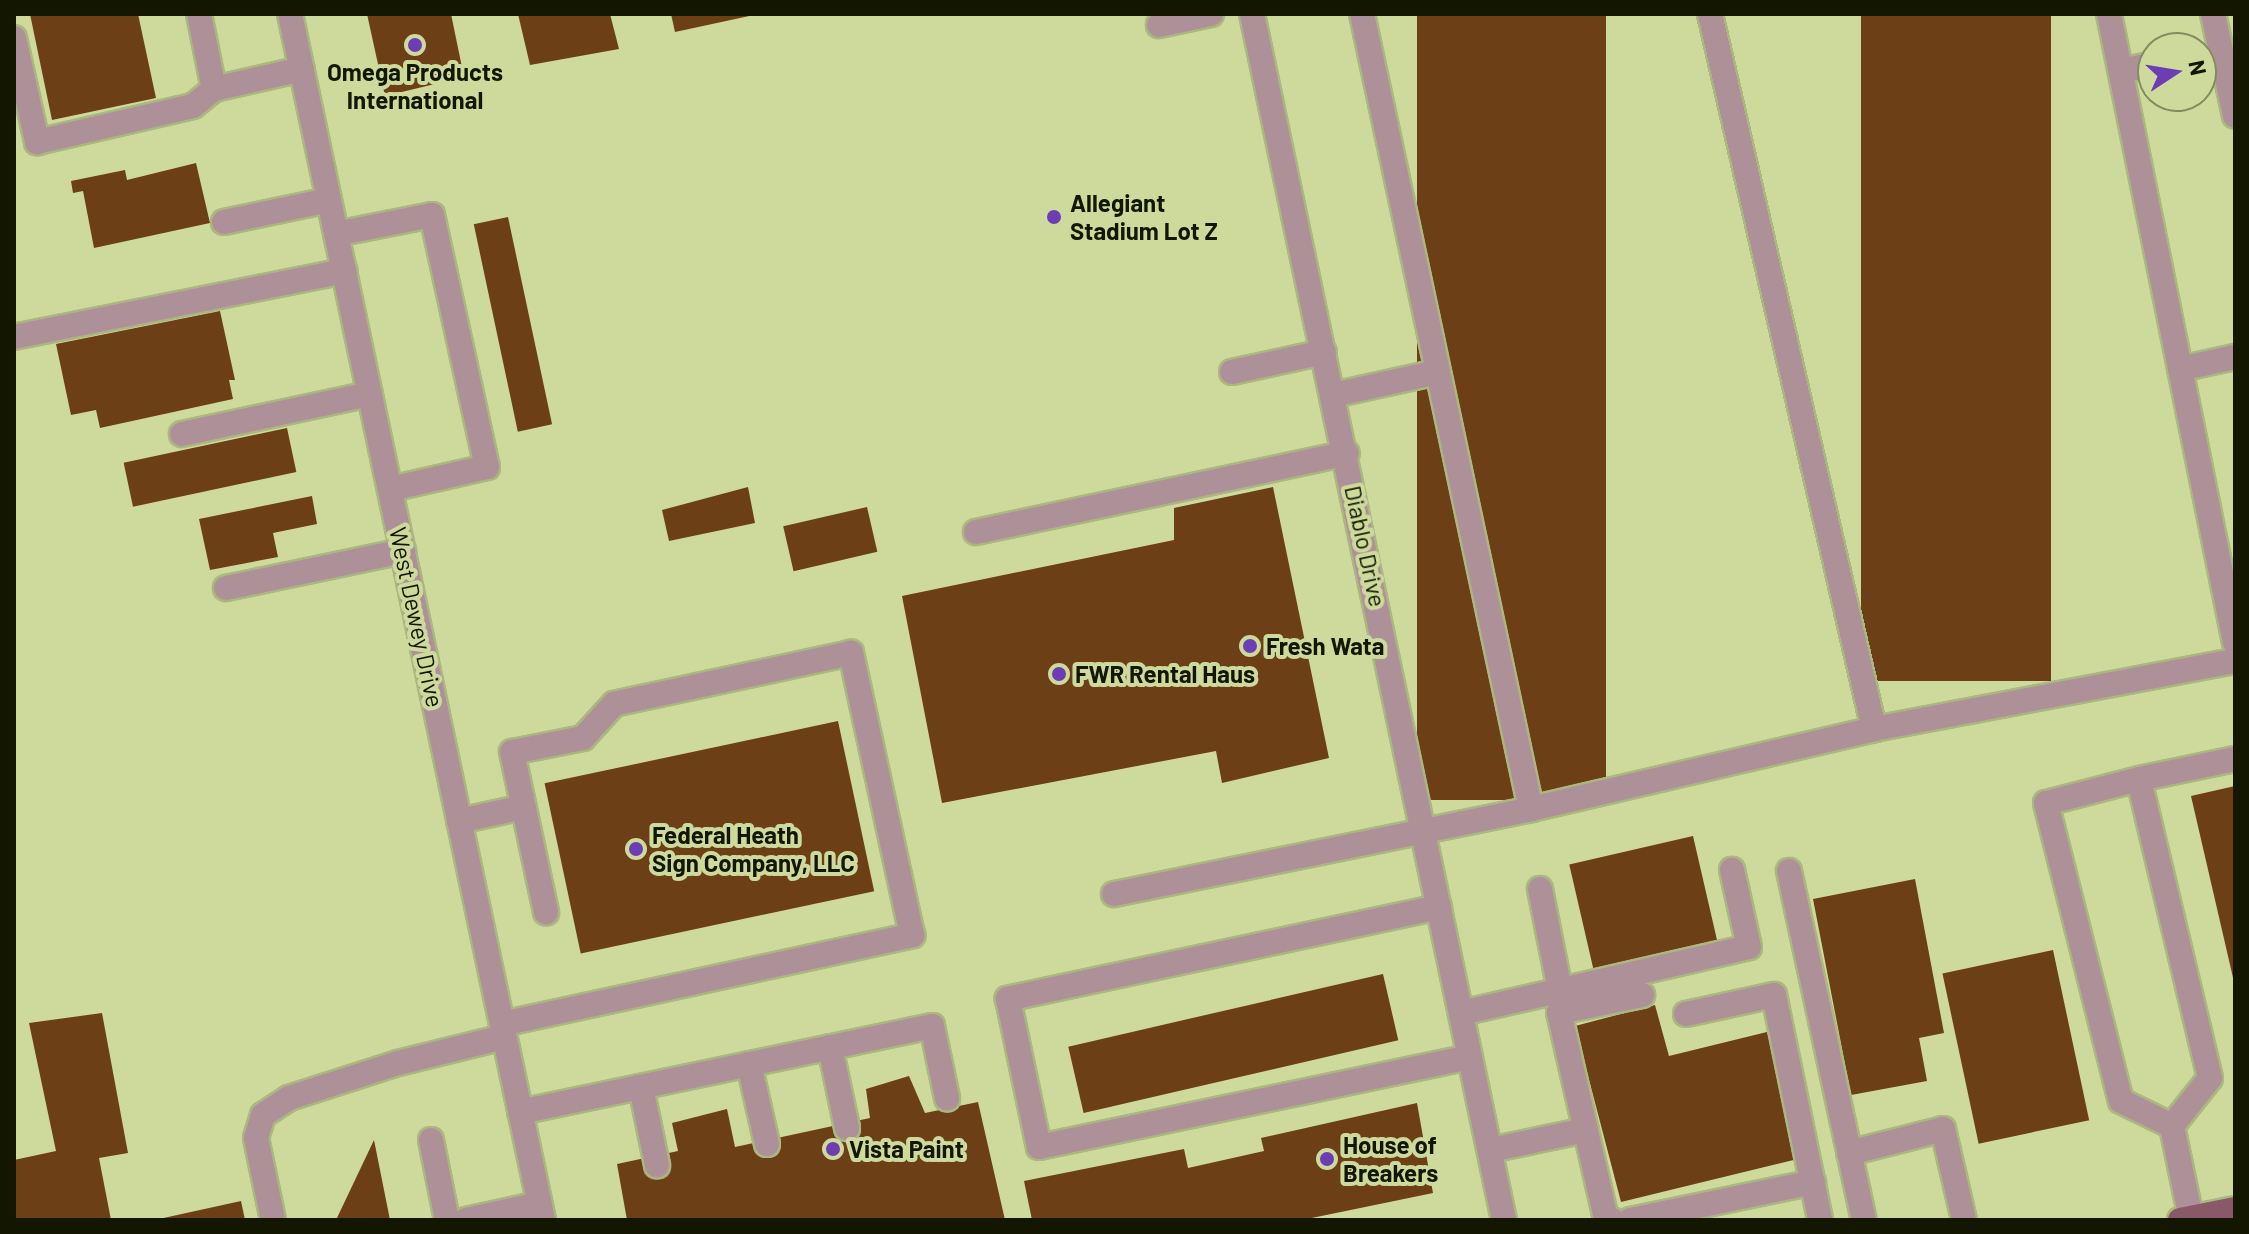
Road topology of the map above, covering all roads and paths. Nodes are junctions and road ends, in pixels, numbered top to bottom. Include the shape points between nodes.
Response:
1 (199, 14) edge
2 (290, 14) edge
3 (1211, 14) edge
4 (1252, 14) edge
5 (1362, 14) edge
6 (1710, 14) edge
7 (2109, 14) edge
8 (1159, 25) dead end
9 (14, 38) edge
10 (2137, 68) edge
11 (302, 69) junction
12 (2217, 69) edge
13 (2121, 71) junction
14 (214, 89) junction
15 (2235, 116) edge
16 (329, 200) junction
17 (224, 222) dead end
18 (336, 234) junction
19 (344, 271) junction
20 (14, 337) edge
21 (1324, 352) junction
22 (2235, 357) edge
23 (2180, 369) junction
24 (1232, 372) dead end
25 (1438, 372) junction
26 (370, 394) junction
27 (1333, 395) junction
28 (182, 434) dead end
29 (1347, 453) junction
30 (390, 489) junction
31 (976, 532) dead end
32 (403, 551) junction
33 (226, 588) dead end
34 (2235, 643) edge
35 (2235, 661) edge
36 (1874, 729) junction
37 (2235, 759) edge
38 (2139, 779) junction
39 (524, 807) junction
40 (1531, 809) junction
41 (459, 821) junction
42 (1424, 833) junction
43 (1732, 870) dead end
44 (1789, 871) dead end
45 (1540, 889) dead end
46 (1114, 894) dead end
47 (1439, 907) junction
48 (546, 912) dead end
49 (1560, 990) junction
50 (1642, 995) dead end
51 (1461, 1013) junction
52 (1686, 1014) dead end
53 (503, 1031) junction
54 (830, 1047) junction
55 (1470, 1057) junction
56 (749, 1064) junction
57 (641, 1087) junction
58 (947, 1098) dead end
59 (520, 1112) junction
60 (2172, 1126) junction
61 (847, 1128) dead end
62 (1586, 1130) junction
63 (431, 1140) dead end
64 (767, 1144) dead end
65 (1490, 1150) junction
66 (1849, 1153) junction
67 (657, 1165) dead end
68 (1813, 1182) junction
69 (2235, 1209) edge
70 (541, 1212) edge
71 (2186, 1219) edge
72 (273, 1220) edge
73 (447, 1220) edge
74 (466, 1220) edge
75 (1504, 1220) edge
76 (1612, 1220) edge
77 (1630, 1220) edge
78 (1820, 1220) edge
79 (1864, 1220) edge
80 (1964, 1220) edge

1 - 14 street
2 - 11 street, West Dewey Drive
3 - 8 street
4 - 21 street, Diablo Drive
5 - 25 street
6 - 36 street
7 - 13 street
9 - 14 street via 37,142 193,106
10 - 13 street
11 - 14 street
11 - 16 street, West Dewey Drive
12 - 15 street
13 - 23 street
16 - 17 street
16 - 18 street, West Dewey Drive
18 - 19 street, West Dewey Drive
18 - 30 street via 432,215 487,467
19 - 20 street
19 - 26 street, West Dewey Drive
21 - 24 street
21 - 27 street, Diablo Drive
22 - 23 street
23 - 34 street
25 - 27 street
25 - 40 street
26 - 28 street
26 - 30 street, West Dewey Drive
27 - 29 street, Diablo Drive
29 - 31 street
29 - 42 street, Diablo Drive
30 - 32 street, West Dewey Drive
32 - 33 street
32 - 41 street, West Dewey Drive
35 - 36 street
36 - 40 street
37 - 38 street
38 - 60 street via 2210,1078
38 - 60 street via 2046,803 2121,1101
39 - 41 street
39 - 48 street
39 - 53 street via 512,752 583,738 614,704 851,653 912,935
40 - 42 street
41 - 53 street, West Dewey Drive
42 - 46 street
42 - 47 street, Diablo Drive
43 - 49 street via 1749,947
44 - 66 street
45 - 49 street
47 - 51 street, Diablo Drive
47 - 55 street via 1008,999 1039,1147
49 - 51 street
50 - 62 street via 1559,1012
51 - 55 street, Diablo Drive
52 - 68 street via 1774,995
53 - 59 street, West Dewey Drive
53 - 72 street via 289,1098 263,1115 256,1138
54 - 56 street
54 - 58 street via 932,1026
54 - 61 street
55 - 65 street, Diablo Drive
56 - 57 street
56 - 64 street
57 - 59 street
57 - 67 street
59 - 70 street, West Dewey Drive
60 - 71 street
62 - 65 street
62 - 76 street via 1606,1219
63 - 73 street
65 - 75 street, Diablo Drive
66 - 79 street
66 - 80 street via 1943,1129
68 - 77 street
68 - 78 street
69 - 71 main road
70 - 74 street

